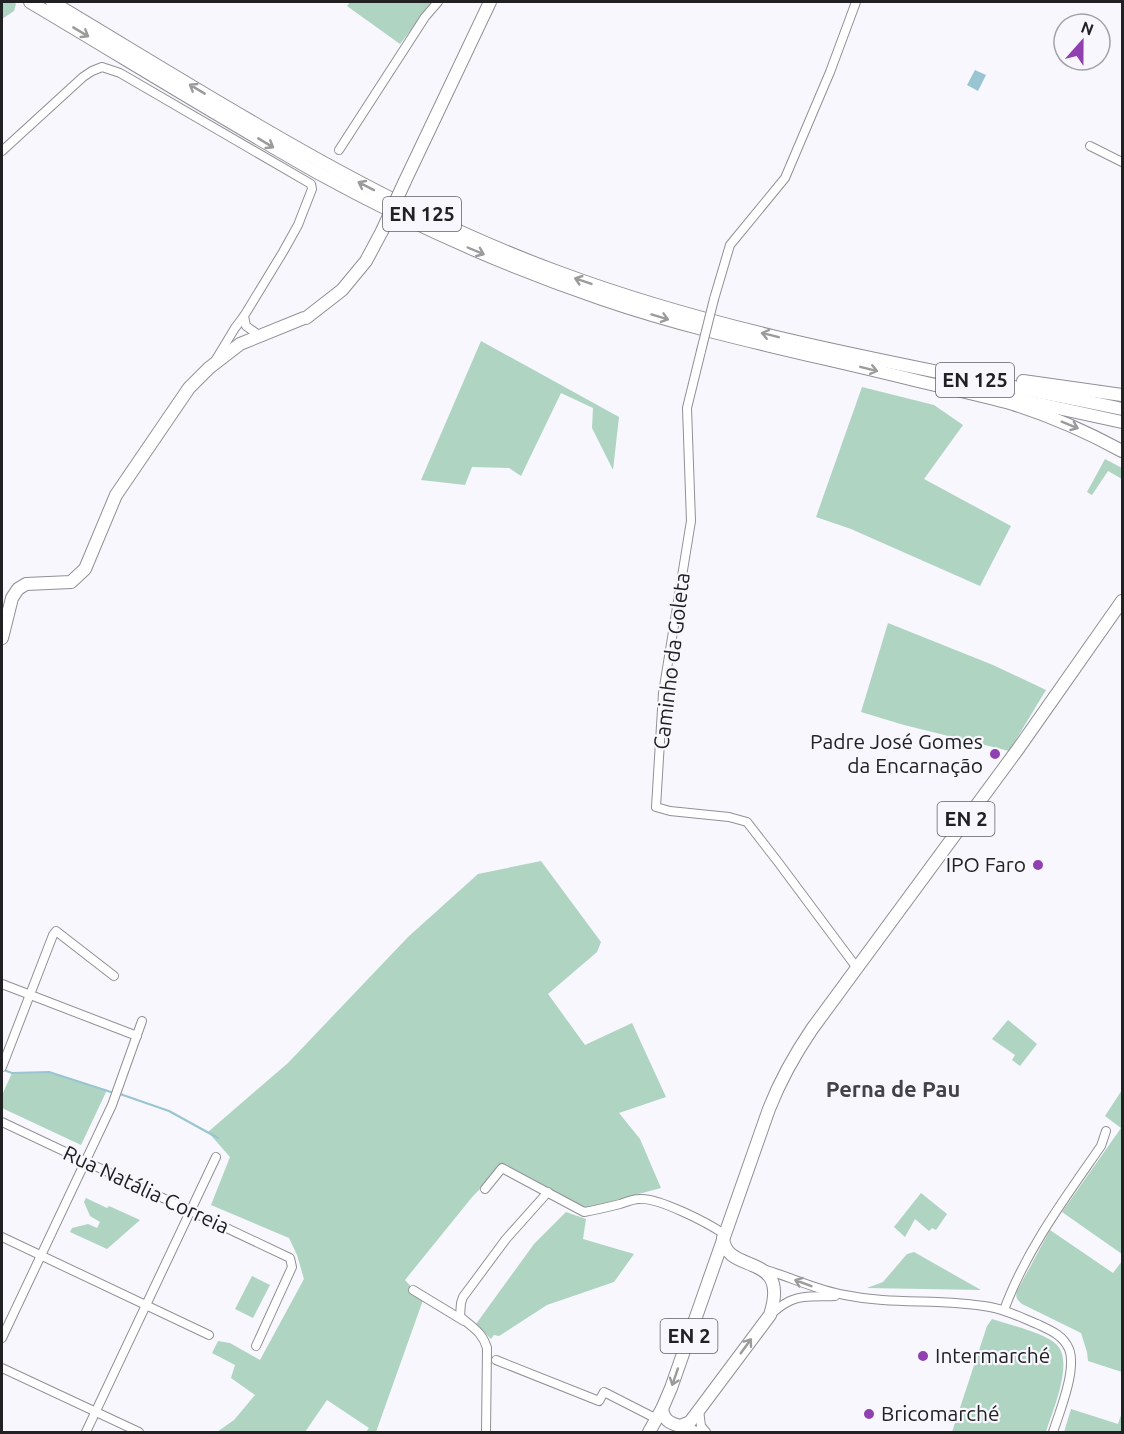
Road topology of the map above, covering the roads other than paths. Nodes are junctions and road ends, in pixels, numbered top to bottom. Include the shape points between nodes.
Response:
1 (30, 2) edge
2 (52, 2) edge
3 (438, 2) edge
4 (490, 2) edge
5 (856, 2) edge
6 (1090, 146) dead end
7 (339, 150) dead end
8 (2, 151) edge
9 (1122, 162) edge
10 (244, 316) junction
11 (260, 336) junction
12 (827, 348) junction
13 (213, 364) junction
14 (893, 375) junction
15 (1122, 395) edge
16 (1122, 409) edge
17 (1122, 422) edge
18 (1122, 451) edge
19 (1122, 589) edge
20 (1122, 601) edge
21 (2, 638) edge
22 (1064, 683) junction
23 (856, 968) junction
24 (114, 976) dead end
25 (2, 984) edge
26 (30, 995) junction
27 (142, 1021) dead end
28 (137, 1036) junction
29 (2, 1066) edge
30 (2, 1122) edge
31 (1106, 1131) dead end
32 (216, 1157) dead end
33 (86, 1161) junction
34 (485, 1189) dead end
35 (548, 1192) junction
36 (191, 1211) junction
37 (724, 1236) junction
38 (2, 1237) edge
39 (40, 1256) junction
40 (732, 1256) junction
41 (715, 1262) junction
42 (760, 1268) junction
43 (412, 1290) dead end
44 (847, 1296) junction
45 (146, 1305) junction
46 (1004, 1310) junction
47 (770, 1315) junction
48 (466, 1322) junction
49 (209, 1335) dead end
50 (2, 1338) edge
51 (256, 1346) dead end
52 (496, 1360) dead end
53 (2, 1368) edge
54 (699, 1410) junction
55 (96, 1412) junction
56 (654, 1423) edge
57 (678, 1425) junction
58 (87, 1432) edge
59 (139, 1432) edge
60 (486, 1432) edge
61 (701, 1432) edge
62 (706, 1432) edge
63 (1053, 1432) edge

1 -> 14 main road, EN 125 via 321,174 479,252 566,287 663,318
12 -> 2 main road, EN 125 via 645,301 557,272 473,237 313,156
3 - 7 street
4 - 11 main road, bridge via 366,261 342,290 306,318
5 - 23 street, Caminho da Goleta, bridge via 785,178 730,245 701,351 687,408 691,521 663,693 656,807 747,822
6 - 9 street
8 - 10 street via 83,77 102,67 120,73 311,184 298,225
10 - 11 street via 246,326
10 - 13 street
11 - 13 main road via 240,344
12 - 15 main road
12 - 16 main road, EN 125
13 - 21 main road via 189,388 116,495 85,569 71,582 26,584 18,589
14 - 17 main road, EN 125
14 -> 18 main road via 1012,404 1068,424
19 - 22 main road, EN 2
20 - 22 main road, EN 2
22 - 23 main road, EN 2
23 - 37 main road, EN 2 via 806,1038 776,1091
24 - 26 street via 56,931
25 - 26 street
26 - 28 street
26 - 29 street
27 - 28 street
28 - 33 street
30 - 33 street, Rua Natália Correia
31 - 46 street via 1101,1146 1037,1239
32 - 36 street
33 - 36 street, Rua Natália Correia
33 - 39 street
34 - 35 street via 502,1168
35 - 37 street via 584,1212 640,1198 709,1224
35 - 48 street via 506,1239 463,1297 460,1316
36 - 45 street
36 - 51 street, Rua Natália Correia via 290,1258 292,1267
37 - 40 main road via 725,1248
37 - 41 main road, EN 2
38 - 39 street
39 - 45 street
39 - 50 street
40 - 41 main road
40 - 42 main road
41 -> 56 main road, EN 2
44 -> 42 street
42 - 47 main road via 769,1276 775,1292
43 - 48 street
44 - 46 street
44 - 47 street via 794,1298
45 - 49 street
45 - 55 street
46 - 63 street via 1056,1334 1068,1347 1072,1365
54 -> 47 main road
48 - 60 street via 479,1331 487,1348
52 - 56 street via 599,1401 604,1392
53 - 55 street
54 - 57 main road via 688,1424
54 - 62 street
55 - 58 street
55 - 59 street
56 - 57 main road
56 - 57 main road via 663,1415 666,1421
57 - 61 street

